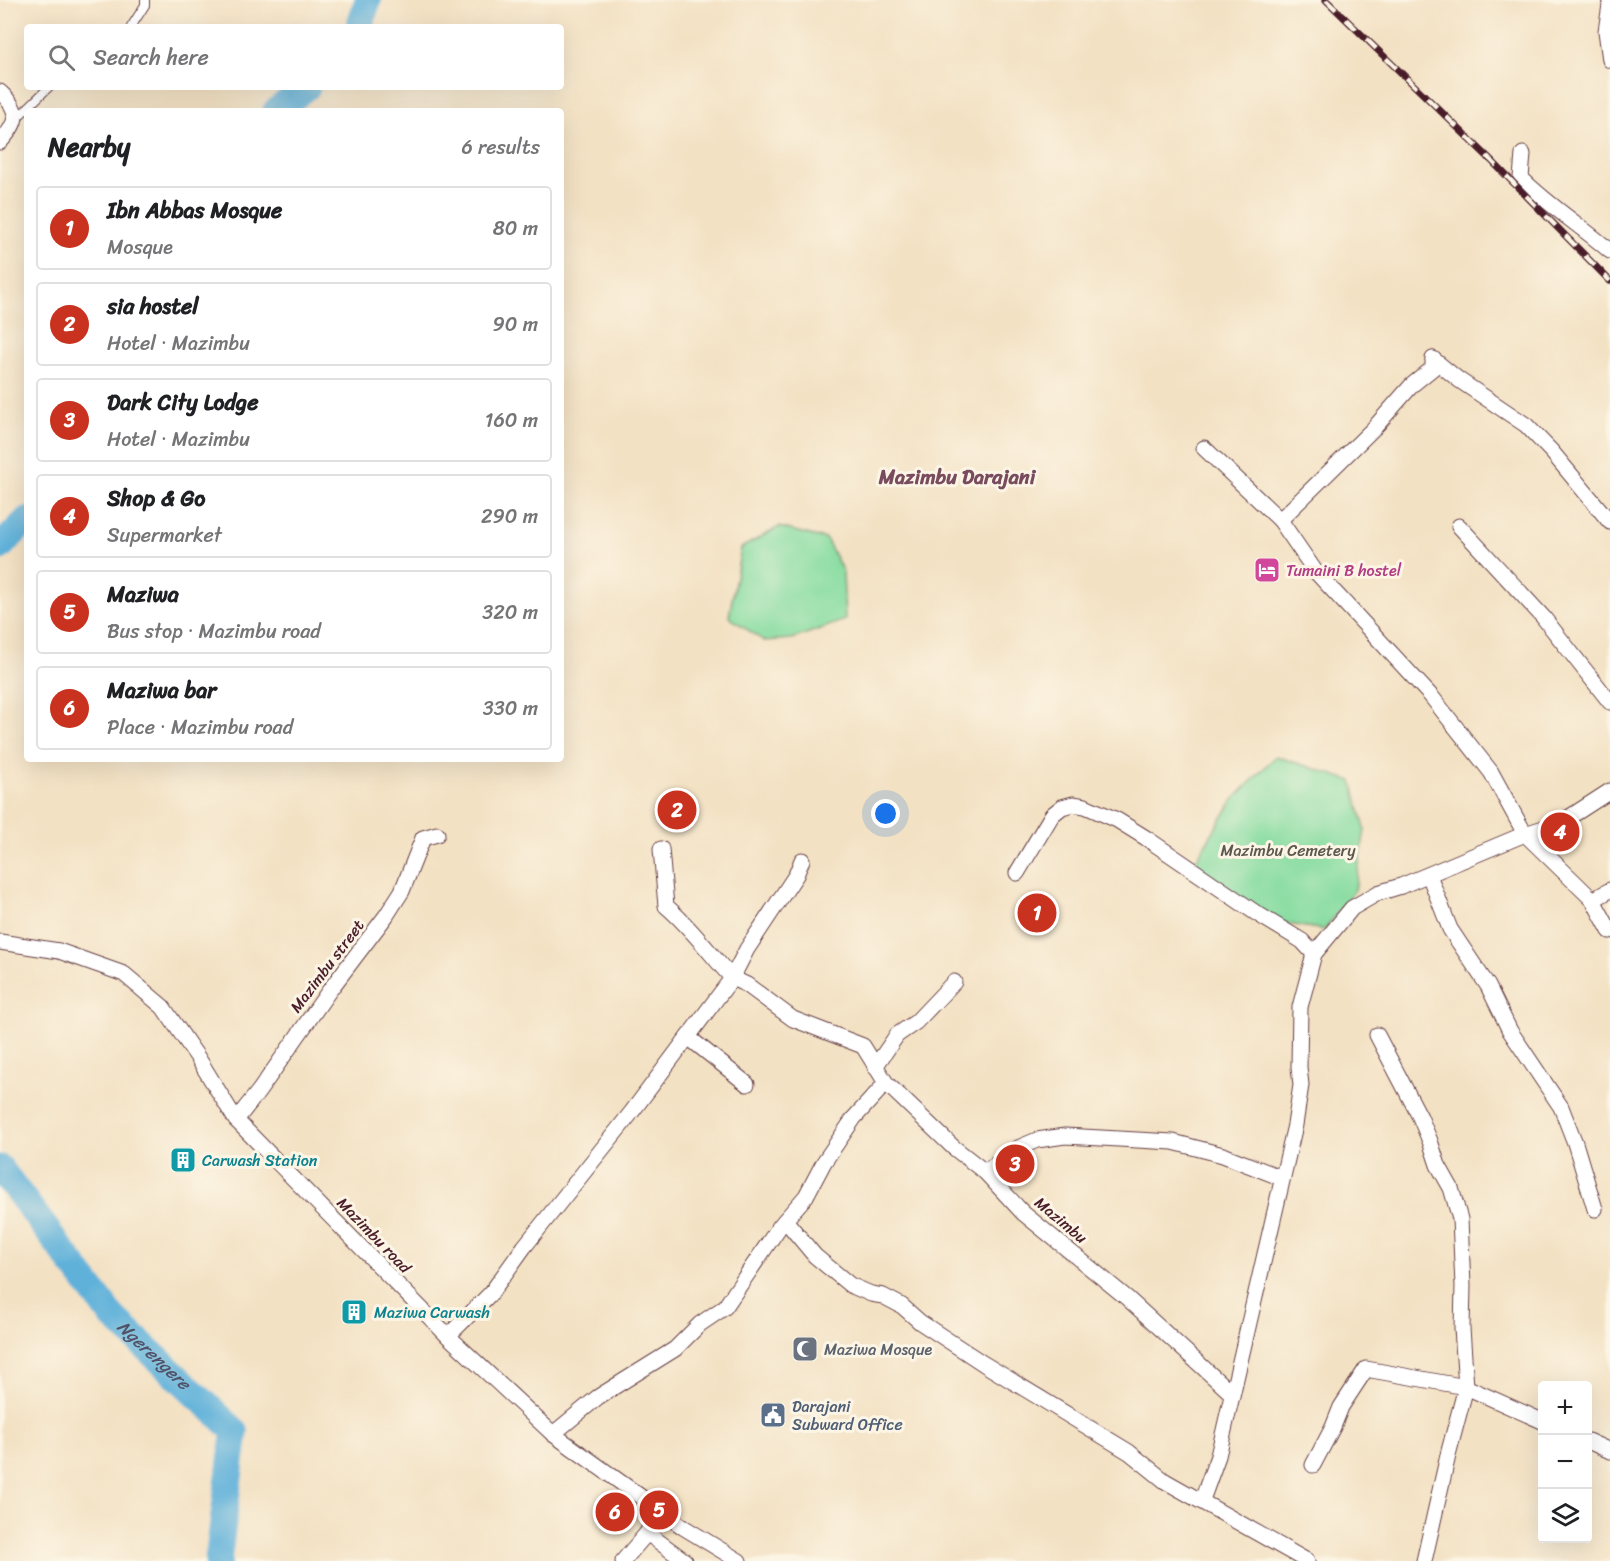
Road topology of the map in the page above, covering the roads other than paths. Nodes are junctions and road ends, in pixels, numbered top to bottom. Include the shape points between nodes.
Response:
1 (145, 0) edge
2 (1610, 5) edge
3 (133, 24) edge
4 (1610, 60) edge
5 (46, 90) edge
6 (0, 92) edge
7 (27, 108) edge
8 (24, 111) edge
9 (15, 120) junction
10 (0, 142) edge
11 (1523, 154) dead end
12 (1610, 251) edge
13 (1204, 448) dead end
14 (1280, 520) junction
15 (1610, 522) edge
16 (1459, 526) dead end
17 (1610, 702) edge
18 (1610, 791) edge
19 (437, 834) dead end
20 (1525, 834) junction
21 (661, 849) dead end
22 (802, 860) dead end
23 (1017, 873) dead end
24 (1429, 874) junction
25 (1610, 890) edge
26 (1593, 900) junction
27 (1610, 932) edge
28 (0, 942) edge
29 (1314, 954) junction
30 (732, 978) junction
31 (954, 982) dead end
32 (1377, 1035) dead end
33 (688, 1037) junction
34 (875, 1067) junction
35 (886, 1083) junction
36 (747, 1084) dead end
37 (236, 1120) junction
38 (985, 1172) junction
39 (1282, 1178) junction
40 (1594, 1209) dead end
41 (785, 1220) junction
42 (448, 1336) junction
43 (1466, 1387) junction
44 (1231, 1393) junction
45 (1538, 1419) edge
46 (553, 1434) junction
47 (1592, 1443) edge
48 (1610, 1451) edge
49 (1313, 1465) dead end
50 (1202, 1500) junction
51 (659, 1509) junction
52 (647, 1533) junction
53 (623, 1561) edge
54 (686, 1561) edge
55 (739, 1561) edge
56 (1307, 1561) edge
57 (1424, 1561) edge

1 - 3 lane
2 - 4 street via 1606,31
5 - 7 lane
6 - 9 street via 16,111
8 - 9 lane
9 - 10 street
11 - 12 street via 1521,178
13 - 14 street
14 - 15 street via 1433,368 1433,359 1526,425
14 - 20 street via 1316,571 1431,696 1491,772
16 - 17 street via 1543,617
18 - 20 street via 1562,822
19 - 37 street, Mazimbu street via 423,838 402,891 386,916
20 - 24 street
20 - 26 street
21 - 30 street via 666,906
22 - 30 street
23 - 29 street via 1052,815 1073,804 1085,806 1146,838 1302,941
24 - 29 street via 1377,893 1352,908
24 - 40 street via 1450,929 1488,986 1509,1032 1561,1107
25 - 26 street
26 - 27 street
28 - 37 street, Mazimbu road via 59,951 124,974 163,1007
29 - 39 street via 1300,1006 1301,1085
30 - 33 street
30 - 34 street, Mazimbu via 793,1019 863,1046
31 - 34 street via 916,1022 897,1035
32 - 43 street via 1431,1140 1460,1219
33 - 36 street
33 - 42 street via 491,1293
34 - 35 street, Mazimbu
35 - 38 street, Mazimbu via 952,1147
35 - 41 street via 854,1118 806,1196
37 - 42 street, Mazimbu road
38 - 39 street via 1018,1148 1037,1140 1065,1136 1173,1142 1223,1155
38 - 44 street, Mazimbu via 1023,1213 1127,1298
39 - 44 street
41 - 46 street via 725,1307 700,1324 675,1349 597,1397
41 - 50 street via 815,1256 850,1285 902,1306 984,1364 1129,1452 1165,1481
42 - 46 street, Mazimbu road
43 - 45 street
43 - 49 street via 1366,1369 1341,1407
43 - 57 street
44 - 50 street via 1218,1456
46 - 51 street, Mazimbu road
47 - 48 street
50 - 56 street
51 - 52 street
51 - 55 street, Mazimbu road
52 - 53 street
52 - 54 street

